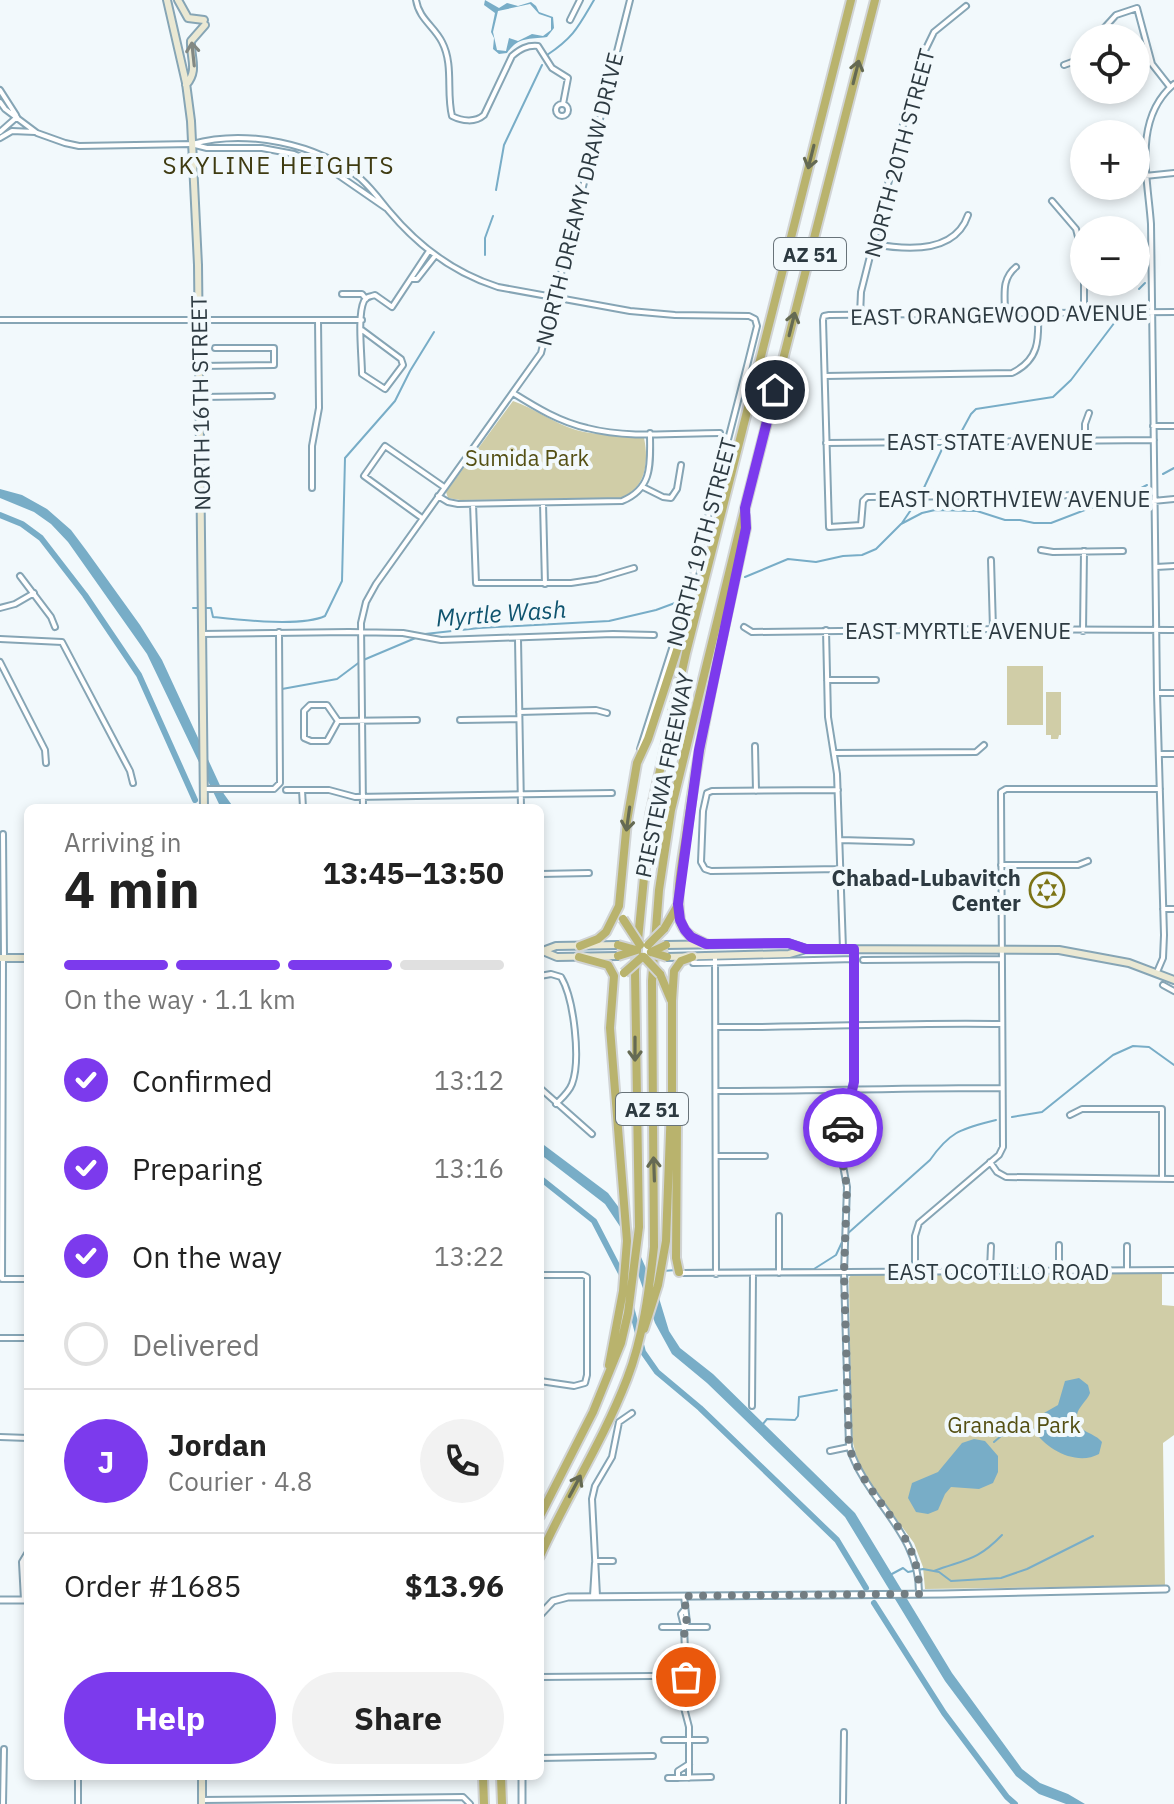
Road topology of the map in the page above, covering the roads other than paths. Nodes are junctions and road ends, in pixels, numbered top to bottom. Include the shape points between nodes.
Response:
1 (167, 0) edge
2 (178, 0) edge
3 (416, 0) edge
4 (580, 0) edge
5 (630, 0) edge
6 (851, 0) edge
7 (875, 0) edge
8 (966, 6) dead end
9 (570, 20) dead end
10 (1108, 24) edge
11 (1141, 24) edge
12 (1150, 57) edge
13 (1070, 63) edge
14 (1064, 65) dead end
15 (186, 85) junction
16 (1172, 86) edge
17 (0, 90) edge
18 (0, 102) edge
19 (563, 104) dead end
20 (17, 117) junction
21 (1150, 127) edge
22 (0, 132) edge
23 (37, 133) junction
24 (0, 138) edge
25 (192, 144) junction
26 (1174, 173) edge
27 (1150, 175) edge
28 (1148, 200) edge
29 (1052, 201) dead end
30 (968, 215) dead end
31 (1070, 222) edge
32 (874, 244) junction
33 (429, 251) junction
34 (435, 256) junction
35 (1016, 267) dead end
36 (412, 279) junction
37 (342, 294) dead end
38 (1084, 296) edge
39 (366, 299) junction
40 (555, 299) junction
41 (1151, 312) junction
42 (1174, 312) edge
43 (1005, 313) junction
44 (1084, 313) junction
45 (1038, 314) junction
46 (860, 315) junction
47 (0, 320) edge
48 (199, 320) junction
49 (318, 320) junction
50 (362, 320) junction
51 (362, 330) junction
52 (215, 348) dead end
53 (200, 366) junction
54 (825, 376) junction
55 (513, 393) junction
56 (272, 396) dead end
57 (201, 397) junction
58 (1089, 413) dead end
59 (1153, 426) junction
60 (1174, 426) edge
61 (650, 433) junction
62 (720, 433) dead end
63 (1085, 440) junction
64 (1154, 440) junction
65 (826, 443) junction
66 (681, 465) dead end
67 (444, 487) junction
68 (643, 487) junction
69 (312, 488) dead end
70 (438, 496) junction
71 (1174, 499) edge
72 (1154, 500) junction
73 (543, 503) junction
74 (473, 504) junction
75 (723, 508) junction
76 (745, 508) junction
77 (422, 518) junction
78 (1041, 550) dead end
79 (1084, 551) junction
80 (1123, 551) dead end
81 (991, 560) dead end
82 (1174, 566) edge
83 (1156, 567) junction
84 (634, 568) dead end
85 (20, 576) dead end
86 (545, 584) junction
87 (34, 593) junction
88 (0, 608) edge
89 (55, 627) dead end
90 (744, 627) dead end
91 (993, 629) junction
92 (826, 630) junction
93 (1174, 630) edge
94 (1083, 631) junction
95 (1156, 631) junction
96 (279, 632) junction
97 (361, 632) junction
98 (202, 634) junction
99 (654, 635) dead end
100 (0, 639) edge
101 (518, 639) junction
102 (0, 662) edge
103 (827, 680) junction
104 (876, 680) dead end
105 (1157, 693) junction
106 (1174, 693) edge
107 (519, 712) junction
108 (607, 713) dead end
109 (519, 719) junction
110 (417, 720) dead end
111 (460, 720) dead end
112 (338, 721) junction
113 (362, 721) junction
114 (984, 745) dead end
115 (755, 746) dead end
116 (834, 753) junction
117 (1159, 754) junction
118 (1174, 754) edge
119 (46, 763) dead end
120 (637, 763) junction
121 (133, 783) dead end
122 (1160, 789) junction
123 (286, 790) dead end
124 (302, 790) junction
125 (838, 790) junction
126 (204, 791) junction
127 (756, 791) junction
128 (612, 793) dead end
129 (520, 795) junction
130 (363, 797) junction
131 (204, 804) edge
132 (303, 804) edge
133 (363, 804) edge
134 (521, 804) edge
135 (3, 834) dead end
136 (840, 840) junction
137 (911, 842) dead end
138 (1088, 861) dead end
139 (1001, 865) junction
140 (840, 869) junction
141 (589, 873) dead end
142 (544, 874) edge
143 (678, 904) junction
144 (619, 906) junction
145 (1163, 909) junction
146 (1174, 909) edge
147 (706, 944) junction
148 (618, 945) joint
149 (666, 945) joint
150 (580, 946) junction
151 (806, 949) junction
152 (843, 949) junction
153 (854, 949) junction
154 (1001, 949) junction
155 (643, 951) junction
156 (544, 952) edge
157 (544, 952) edge
158 (618, 956) joint
159 (579, 957) junction
160 (667, 957) joint
161 (2, 958) edge
162 (24, 958) edge
163 (715, 959) junction
164 (855, 959) junction
165 (1001, 959) junction
166 (692, 960) junction
167 (863, 960) dead end
168 (1157, 972) junction
169 (544, 976) edge
170 (1174, 980) edge
171 (1163, 985) dead end
172 (1174, 991) edge
173 (614, 994) junction
174 (672, 1001) junction
175 (1002, 1024) junction
176 (716, 1027) junction
177 (853, 1027) junction
178 (1002, 1088) junction
179 (716, 1091) junction
180 (853, 1091) junction
181 (544, 1092) edge
182 (672, 1097) junction
183 (556, 1104) junction
184 (1070, 1115) dead end
185 (592, 1134) dead end
186 (716, 1156) junction
187 (765, 1156) dead end
188 (990, 1162) junction
189 (1162, 1179) junction
190 (1174, 1179) edge
191 (779, 1216) dead end
192 (1059, 1245) dead end
193 (991, 1246) dead end
194 (1127, 1246) dead end
195 (990, 1270) junction
196 (1059, 1270) junction
197 (1127, 1270) junction
198 (1174, 1270) edge
199 (915, 1271) junction
200 (679, 1272) joint
201 (753, 1273) junction
202 (779, 1273) junction
203 (844, 1273) junction
204 (716, 1274) junction
205 (544, 1275) edge
206 (1, 1279) edge
207 (24, 1279) edge
208 (0, 1338) edge
209 (24, 1338) edge
210 (637, 1345) junction
211 (609, 1374) junction
212 (544, 1382) edge
213 (752, 1406) dead end
214 (632, 1413) dead end
215 (0, 1437) edge
216 (24, 1438) edge
217 (849, 1447) junction
218 (830, 1451) dead end
219 (544, 1508) edge
220 (544, 1548) edge
221 (24, 1559) edge
222 (596, 1561) junction
223 (613, 1561) dead end
224 (24, 1581) edge
225 (1166, 1589) dead end
226 (919, 1594) junction
227 (595, 1596) junction
228 (684, 1596) junction
229 (0, 1600) edge
230 (24, 1600) edge
231 (544, 1610) edge
232 (684, 1626) junction
233 (662, 1627) dead end
234 (707, 1627) dead end
235 (666, 1664) dead end
236 (686, 1664) junction
237 (704, 1664) dead end
238 (652, 1676) dead end
239 (544, 1677) edge
240 (844, 1732) dead end
241 (664, 1740) dead end
242 (689, 1740) junction
243 (705, 1740) dead end
244 (4, 1749) dead end
245 (653, 1756) dead end
246 (544, 1758) edge
247 (689, 1764) junction
248 (711, 1777) dead end
249 (668, 1778) dead end
250 (678, 1778) junction
251 (689, 1778) junction
252 (78, 1780) edge
253 (202, 1780) edge
254 (483, 1780) edge
255 (501, 1780) edge
256 (522, 1780) edge
257 (202, 1802) edge
258 (468, 1802) edge
259 (3, 1804) edge
260 (78, 1804) edge
261 (484, 1804) edge
262 (502, 1804) edge
263 (522, 1804) edge
264 (843, 1804) edge

1 - 15 main road, NORTH 16TH STREET
15 -> 2 main road via 195,66 191,41 204,23 188,18
3 - 19 street via 442,41 452,116 465,120 484,115 512,56 530,45 538,46 545,61 568,78
4 - 9 street
5 - 40 street, NORTH DREAMY DRAW DRIVE
6 -> 75 highway, PIESTEWA FREEWAY / AZ 51
76 -> 7 highway, PIESTEWA FREEWAY / AZ 51
8 - 32 street, NORTH 20TH STREET via 943,23 923,53
10 - 11 street via 1137,8
12 - 16 street
13 - 14 street
15 - 25 main road, NORTH 16TH STREET
16 - 21 street
17 - 20 street
18 - 20 street
20 - 22 street
20 - 23 street
23 - 24 street via 12,131
23 - 25 street via 79,146
25 - 33 street via 255,140 306,150 336,163 360,179
25 - 48 main road, NORTH 16TH STREET
26 - 27 street
28 - 41 street
29 - 31 street
30 - 32 street via 961,230 933,245
32 - 46 street, NORTH 20TH STREET
33 - 34 street
33 - 36 street
34 - 36 street
34 - 40 street via 477,281
35 - 43 street via 1005,281
36 - 39 street via 392,307 375,295
37 - 39 street via 362,294
38 - 44 street
39 - 50 street
40 - 55 street, NORTH DREAMY DRAW DRIVE via 541,353
40 - 120 street, NORTH 19TH STREET via 667,314 742,316 755,319 757,326 683,614
41 - 42 street, EAST ORANGEWOOD AVENUE
41 - 44 street, EAST ORANGEWOOD AVENUE
41 - 59 street
43 - 45 street, EAST ORANGEWOOD AVENUE
43 - 46 street, EAST ORANGEWOOD AVENUE
44 - 45 street, EAST ORANGEWOOD AVENUE
45 - 54 street via 1036,350 1029,363 1012,373
46 - 54 street, EAST ORANGEWOOD AVENUE via 824,316
47 - 48 street
48 - 49 street
48 - 53 main road, NORTH 16TH STREET
49 - 50 street
49 - 69 street via 319,408
50 - 51 street
51 - 51 street via 362,374 385,389 403,365 401,359
52 - 53 street via 274,348 274,365
53 - 57 main road, NORTH 16TH STREET
54 - 65 street
55 - 61 street via 575,425
55 - 67 street, NORTH DREAMY DRAW DRIVE
56 - 57 street
57 - 98 main road, NORTH 16TH STREET
58 - 63 street
59 - 60 street
59 - 64 street
61 - 62 street
61 - 68 street via 649,474
63 - 64 street, EAST STATE AVENUE
63 - 65 street, EAST STATE AVENUE
64 - 72 street
65 - 72 street, EAST NORTHVIEW AVENUE via 829,527 861,525 867,497 1092,495 1122,504
66 - 68 street via 671,498
67 - 70 street, NORTH DREAMY DRAW DRIVE
67 - 77 street via 385,446 364,476
68 - 73 street via 614,502
70 - 74 street
70 - 77 street, NORTH DREAMY DRAW DRIVE
71 - 72 street, EAST NORTHVIEW AVENUE
72 - 83 street
73 - 74 street
73 - 86 street
74 - 86 street via 476,583
75 - 120 highway
75 -> 211 highway, PIESTEWA FREEWAY / AZ 51 via 650,815 635,990 639,1227 633,1287
76 - 143 highway via 746,528 699,750
210 -> 76 highway, PIESTEWA FREEWAY / AZ 51 via 654,1247 652,981 659,890 677,777
77 - 97 street, NORTH DREAMY DRAW DRIVE via 369,595
78 - 79 street
79 - 80 street
79 - 94 street
81 - 91 street
82 - 83 street
83 - 95 street
84 - 86 street via 590,581
85 - 87 street
87 - 88 street
87 - 89 street
90 - 92 street, EAST MYRTLE AVENUE via 752,632
91 - 92 street, EAST MYRTLE AVENUE
91 - 94 street, EAST MYRTLE AVENUE
92 - 103 street
93 - 95 street, EAST MYRTLE AVENUE
94 - 95 street, EAST MYRTLE AVENUE
95 - 105 street
96 - 97 street
96 - 98 street
96 - 126 street via 280,783 274,789
97 - 101 street via 433,640
97 - 113 street, NORTH DREAMY DRAW DRIVE
98 - 126 main road, NORTH 16TH STREET
99 - 101 street
100 - 121 street via 59,640
101 - 107 street
102 - 119 street via 45,750
103 - 104 street
103 - 116 street
105 - 106 street
105 - 117 street
107 - 108 street
107 - 109 street
109 - 111 street
109 - 129 street
110 - 113 street
112 - 112 street via 327,741 304,738 306,706 327,705
112 - 113 street
113 - 130 street, NORTH DREAMY DRAW DRIVE
114 - 116 street via 976,752
115 - 127 street
116 - 125 street
117 - 118 street
117 - 122 street
120 -> 144 highway
122 - 139 street via 1006,789 1001,792
122 - 145 street
123 - 124 street
124 - 130 street
124 - 132 street
125 - 127 street
125 - 136 street
126 - 131 main road, NORTH 16TH STREET
127 - 140 street via 707,793 701,834 705,869
128 - 129 street
129 - 130 street
129 - 134 street
130 - 133 street, NORTH DREAMY DRAW DRIVE
135 - 161 street
136 - 137 street
136 - 140 street
138 - 139 street
139 - 154 street
140 - 152 street
141 - 142 street
143 - 147 highway via 685,930
143 - 155 highway, bridge
144 - 150 highway via 606,932
144 - 155 highway, bridge
145 - 146 street
145 - 168 street via 1163,958
147 - 149 main road
147 - 151 main road via 788,943
148 - 150 main road
148 - 155 highway, bridge
149 - 155 highway, bridge
150 - 156 main road
151 - 152 main road
151 - 163 main road
152 - 153 main road
153 - 154 main road
153 - 164 street
154 - 165 street
154 - 168 main road via 1084,953
155 - 158 highway, bridge
155 - 160 highway, bridge
155 - 173 highway, bridge
155 - 174 highway, bridge
157 - 159 main road
158 - 159 main road
159 - 173 highway via 611,967
160 - 166 main road
161 - 162 main road
161 - 206 street
163 - 164 street
163 - 166 main road
163 - 176 street
164 - 177 street
165 - 167 street
165 - 175 street
166 - 174 highway via 681,961 674,971
168 - 170 main road
169 - 183 street via 558,974 570,1000 573,1082
171 - 172 street
173 - 211 highway via 613,1091 626,1211 623,1291
174 - 182 highway
175 - 177 street
175 - 178 street
176 - 177 street
176 - 179 street
177 - 180 street
178 - 180 street
178 - 188 street via 1003,1147
179 - 180 street
179 - 186 street
180 - 203 street via 842,1136 847,1187
181 - 183 street
182 - 200 highway
182 - 210 highway via 664,1258
183 - 185 street
184 - 189 street via 1082,1109 1162,1109
186 - 187 street
186 - 204 street
188 - 189 street via 1006,1177
188 - 199 street via 919,1223
189 - 190 street
191 - 202 street
192 - 196 street
193 - 195 street
194 - 197 street
195 - 196 street, EAST OCOTILLO ROAD
195 - 199 street, EAST OCOTILLO ROAD
196 - 197 street, EAST OCOTILLO ROAD
197 - 198 street, EAST OCOTILLO ROAD
199 - 203 street, EAST OCOTILLO ROAD
200 - 204 street, EAST OCOTILLO ROAD
201 - 202 street, EAST OCOTILLO ROAD
201 - 204 street, EAST OCOTILLO ROAD
201 - 213 street
202 - 203 street, EAST OCOTILLO ROAD
203 - 217 street
205 - 212 street via 586,1275 587,1375 585,1383 574,1386
206 - 207 street
208 - 209 street
220 -> 210 highway, PIESTEWA FREEWAY / AZ 51 via 601,1436
211 - 219 highway, PIESTEWA FREEWAY / AZ 51
214 - 222 street via 619,1422 612,1457 594,1490
215 - 216 street
217 - 218 street
217 - 226 street via 857,1471 911,1547
221 - 224 street
222 - 223 street
222 - 227 street
225 - 226 street
226 - 228 street
227 - 228 street
227 - 231 street via 563,1598
228 - 232 street
229 - 230 street
232 - 233 street
232 - 234 street
232 - 236 street
235 - 236 street
236 - 237 street
236 - 242 street via 683,1704
238 - 239 street
240 - 264 street
241 - 242 street
242 - 243 street
242 - 247 street
244 - 259 street
245 - 246 street
247 - 250 street via 678,1771
247 - 251 street
248 - 251 street
249 - 250 street
250 - 251 street
252 - 260 street
253 - 257 main road
254 - 261 highway
255 - 262 highway
256 - 263 street
257 - 258 street via 463,1797

